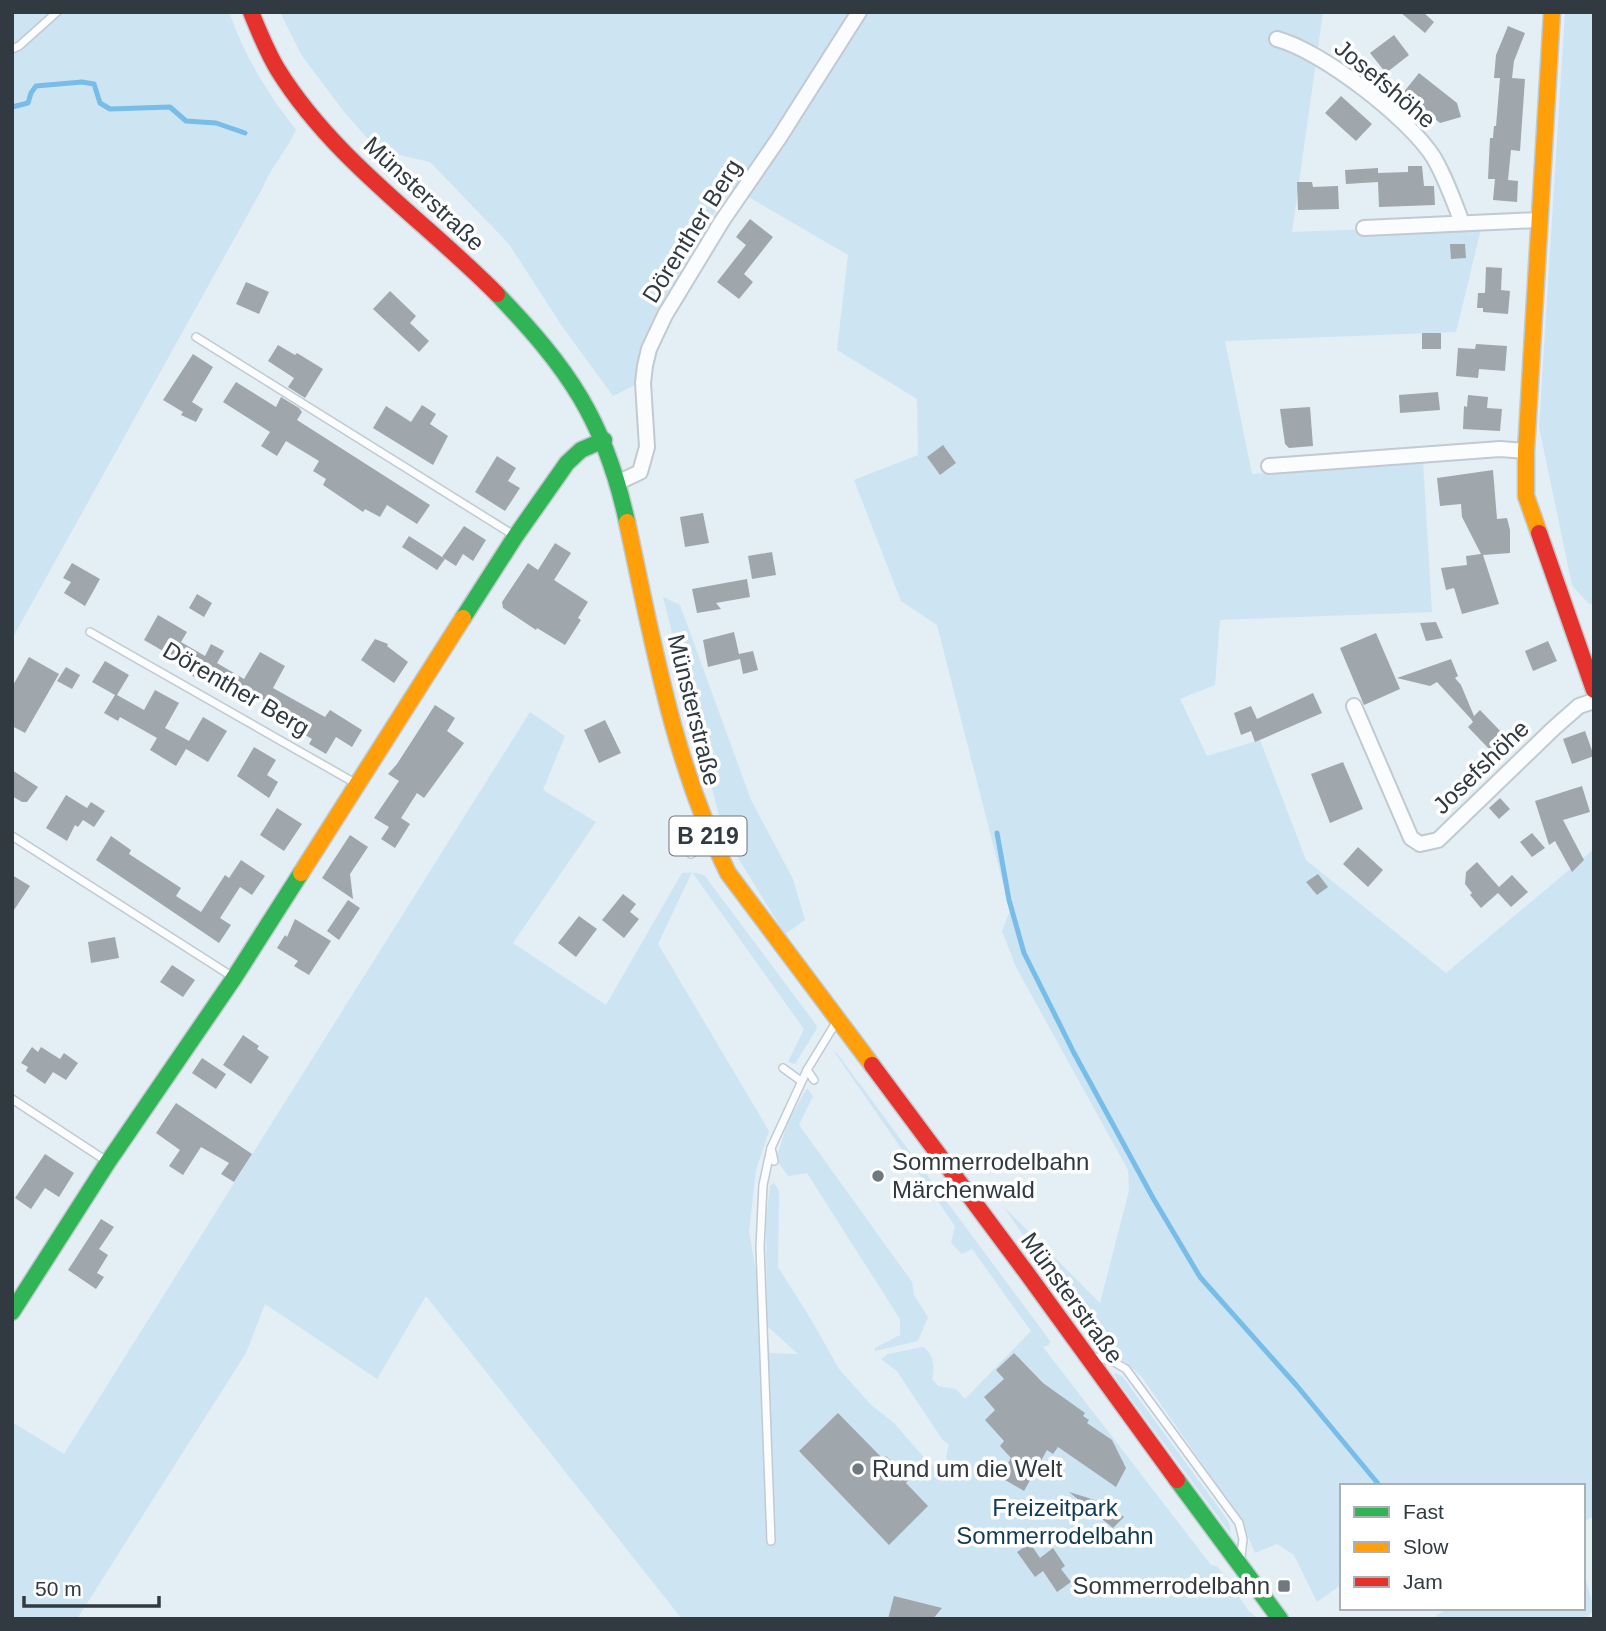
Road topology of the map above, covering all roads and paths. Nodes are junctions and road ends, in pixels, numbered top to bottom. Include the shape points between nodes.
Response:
1 (57, 12) edge
2 (251, 12) edge
3 (859, 12) edge
4 (1552, 12) edge
5 (1277, 39) dead end
6 (12, 49) edge
7 (1538, 220) junction
8 (1462, 223) junction
9 (1364, 228) dead end
10 (196, 337) dead end
11 (604, 440) junction
12 (1526, 452) junction
13 (1269, 466) dead end
14 (617, 483) junction
15 (515, 537) junction
16 (90, 632) dead end
17 (1594, 690) edge
18 (1594, 701) edge
19 (1354, 706) dead end
20 (358, 785) junction
21 (12, 836) edge
22 (711, 843) junction
23 (691, 854) dead end
24 (234, 978) junction
25 (837, 1020) junction
26 (783, 1068) dead end
27 (807, 1070) junction
28 (814, 1080) dead end
29 (802, 1081) junction
30 (12, 1099) edge
31 (771, 1148) junction
32 (774, 1161) dead end
33 (108, 1162) junction
34 (12, 1312) edge
35 (1085, 1354) junction
36 (771, 1541) dead end
37 (1240, 1564) junction
38 (1280, 1619) edge

1 - 6 lane
2 - 11 main road, Münsterstraße / B 219 via 278,71 317,121 514,313 576,388
3 - 14 street, Dörenther Berg via 665,315 645,366 648,447 640,472
4 - 7 main road
5 - 8 street, Josefshöhe via 1337,68 1406,125 1433,156
7 - 8 street
7 - 12 main road
8 - 9 street
10 - 15 lane
11 - 14 main road, Münsterstraße / B 219
11 - 15 main road via 581,450 567,463
12 - 13 street via 1500,449
12 - 17 main road via 1526,496
14 - 22 main road, Münsterstraße / B 219 via 676,739 690,792
15 - 20 main road
16 - 20 lane, Dörenther Berg
18 - 19 street, Josefshöhe via 1579,706 1429,844 1411,838
20 - 24 main road
21 - 24 lane
22 - 23 lane
22 - 25 main road, Münsterstraße / B 219 via 727,873
24 - 33 main road
25 - 27 lane
25 - 35 main road, Münsterstraße / B 219
26 - 29 lane
27 - 28 lane
27 - 29 lane
29 - 31 lane
30 - 33 lane
31 - 32 lane
31 - 36 lane via 763,1185 760,1247
33 - 34 main road
35 - 37 main road, Münsterstraße / B 219
35 - 37 lane via 1126,1369 1239,1523
37 - 38 main road, Münsterstraße / B 219

